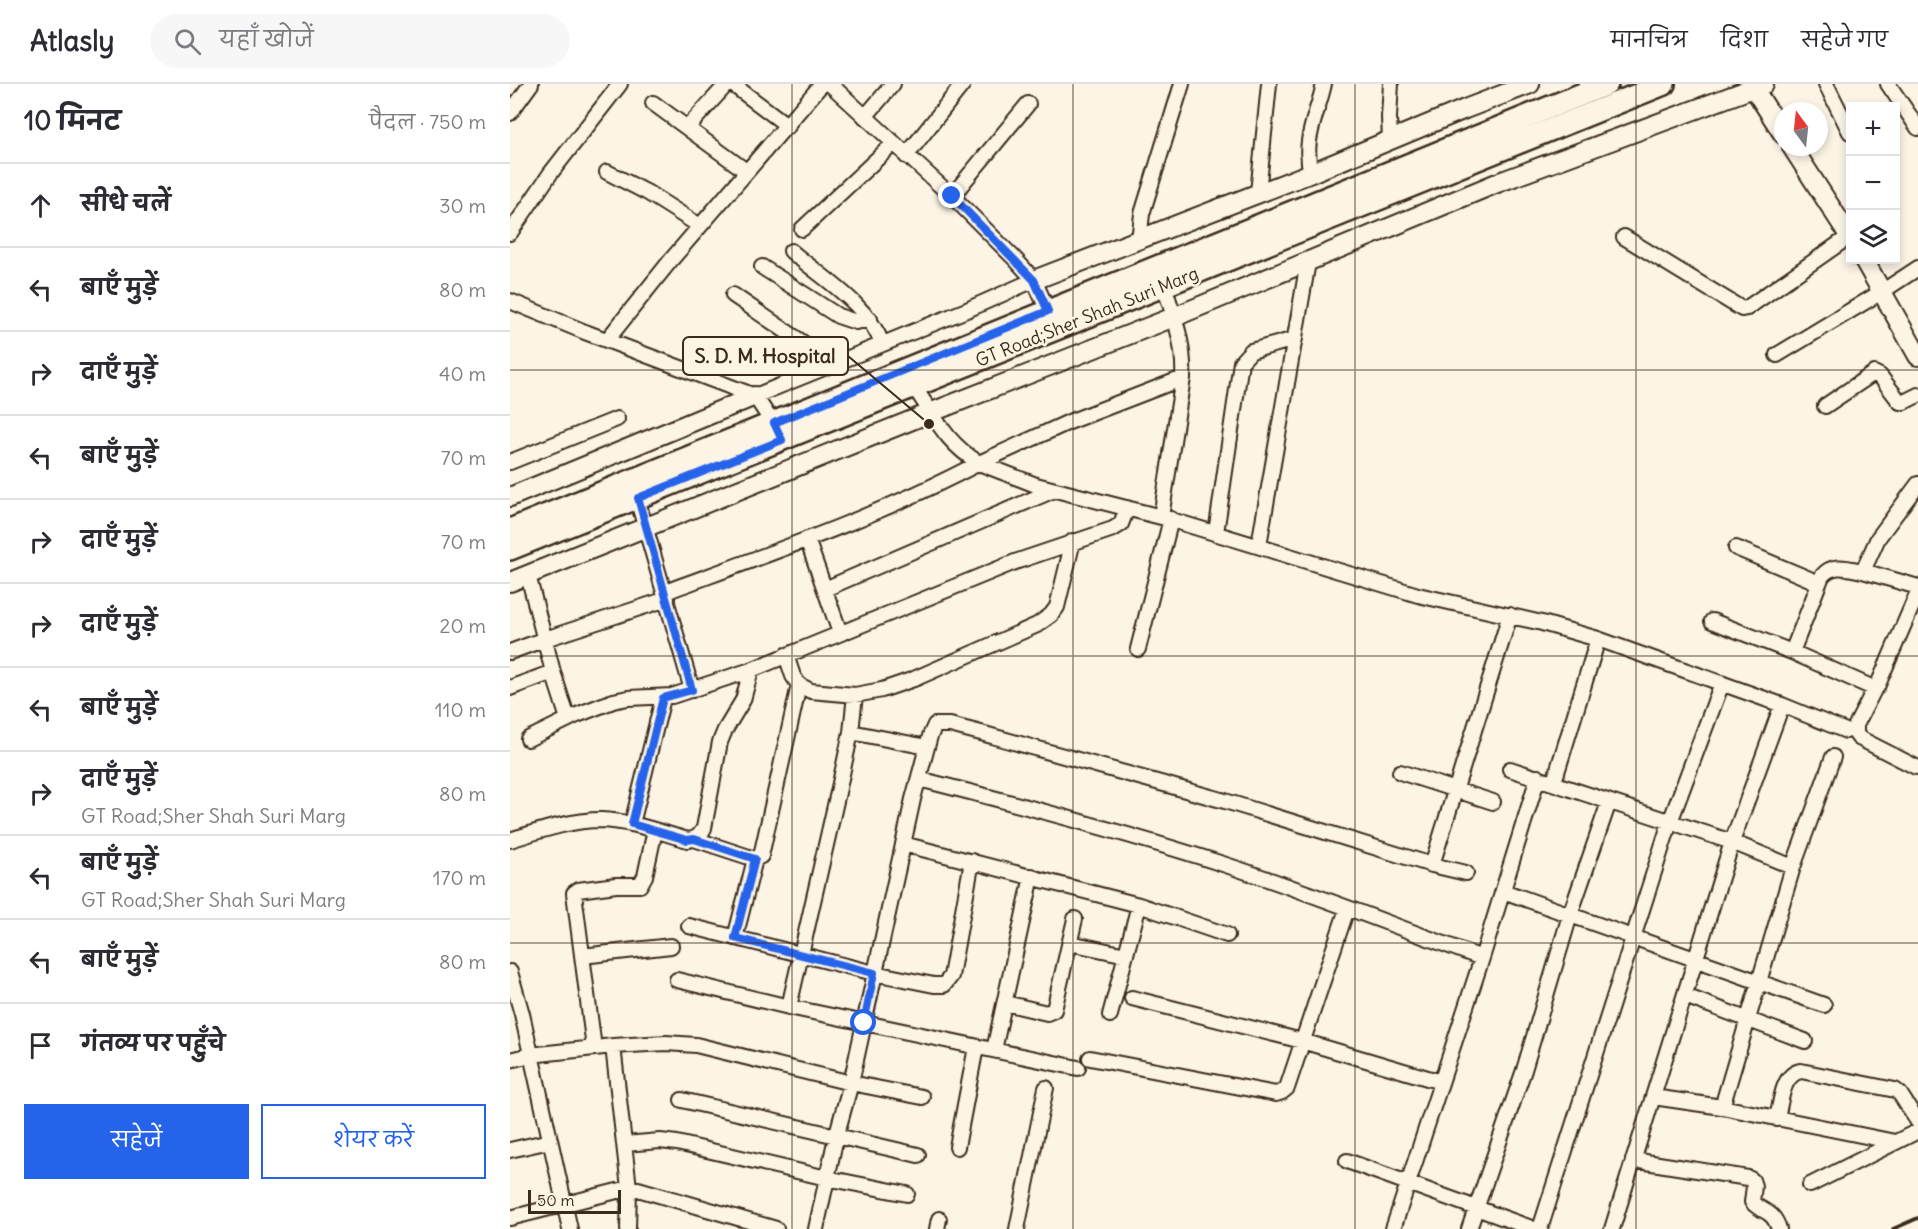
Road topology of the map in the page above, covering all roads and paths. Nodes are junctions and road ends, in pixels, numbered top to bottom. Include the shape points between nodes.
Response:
1 (531, 84) edge
2 (620, 84) edge
3 (727, 84) edge
4 (732, 84) edge
5 (822, 84) edge
6 (830, 84) edge
7 (893, 84) edge
8 (963, 84) edge
9 (1182, 84) edge
10 (1269, 84) edge
11 (1323, 84) edge
12 (1391, 84) edge
13 (1530, 84) edge
14 (1607, 84) edge
15 (1664, 84) edge
16 (1826, 84) edge
17 (1888, 84) edge
18 (1756, 86) edge
19 (653, 103) dead end
20 (1028, 104) dead end
21 (510, 113) edge
22 (865, 117) junction
23 (1774, 118) edge
24 (1846, 122) edge
25 (788, 126) junction
26 (688, 127) junction
27 (1918, 128) edge
28 (1390, 140) junction
29 (893, 144) junction
30 (906, 156) junction
31 (1798, 156) edge
32 (746, 171) junction
33 (607, 172) dead end
34 (1311, 173) junction
35 (1258, 193) junction
36 (952, 196) junction
37 (700, 226) junction
38 (802, 229) dead end
39 (1846, 231) edge
40 (510, 233) edge
41 (1624, 237) dead end
42 (1142, 238) junction
43 (1846, 240) edge
44 (791, 251) dead end
45 (1308, 262) junction
46 (1867, 264) edge
47 (762, 267) dead end
48 (1918, 268) edge
49 (1034, 280) junction
50 (1164, 286) junction
51 (1884, 291) junction
52 (733, 295) dead end
53 (510, 301) edge
54 (1048, 311) junction
55 (1174, 317) junction
56 (870, 319) junction
57 (1295, 339) junction
58 (607, 340) junction
59 (882, 344) junction
60 (1777, 355) dead end
61 (1918, 356) edge
62 (834, 364) junction
63 (1184, 378) junction
64 (914, 387) junction
65 (1918, 395) edge
66 (756, 396) junction
67 (1825, 406) dead end
68 (932, 412) junction
69 (617, 419) dead end
70 (778, 431) junction
71 (510, 462) edge
72 (979, 463) junction
73 (1917, 486) edge
74 (1054, 490) junction
75 (510, 497) edge
76 (638, 498) junction
77 (1127, 508) junction
78 (1166, 518) junction
79 (646, 528) junction
80 (510, 530) edge
81 (1216, 533) junction
82 (807, 539) junction
83 (1073, 541) junction
84 (1259, 545) junction
85 (1736, 548) dead end
86 (510, 549) edge
87 (1863, 571) junction
88 (528, 574) junction
89 (510, 582) edge
90 (1818, 583) junction
91 (1918, 587) edge
92 (825, 589) junction
93 (1918, 592) edge
94 (666, 595) junction
95 (1510, 615) junction
96 (1712, 621) dead end
97 (840, 633) junction
98 (545, 639) junction
99 (1598, 639) junction
100 (1138, 649) dead end
101 (510, 652) edge
102 (1792, 652) junction
103 (786, 655) junction
104 (751, 669) junction
105 (553, 672) junction
106 (1722, 682) junction
107 (799, 685) junction
108 (510, 688) edge
109 (1875, 688) junction
110 (692, 690) junction
111 (855, 695) junction
112 (663, 698) junction
113 (1782, 705) junction
114 (567, 719) junction
115 (1846, 731) dead end
116 (850, 732) junction
117 (528, 739) dead end
118 (927, 747) junction
119 (1833, 757) dead end
120 (1916, 767) dead end
121 (1510, 769) dead end
122 (1400, 771) dead end
123 (1538, 777) junction
124 (918, 779) junction
125 (1554, 782) junction
126 (1456, 788) junction
127 (1493, 802) dead end
128 (1609, 802) junction
129 (1670, 822) junction
130 (632, 824) junction
131 (655, 830) junction
132 (694, 839) junction
133 (510, 840) edge
134 (1732, 843) junction
135 (903, 844) junction
136 (755, 859) junction
137 (972, 861) junction
138 (1432, 865) junction
139 (1793, 867) junction
140 (1466, 873) dead end
141 (1032, 876) junction
142 (1503, 891) junction
143 (1139, 905) junction
144 (1347, 909) junction
145 (1570, 915) junction
146 (1075, 920) dead end
147 (689, 926) dead end
148 (1227, 935) dead end
149 (735, 938) junction
150 (1634, 938) junction
151 (1070, 943) junction
152 (671, 946) dead end
153 (801, 955) junction
154 (1126, 955) junction
155 (582, 956) junction
156 (1482, 958) junction
157 (1697, 959) junction
158 (510, 972) edge
159 (874, 973) junction
160 (677, 980) dead end
161 (1760, 982) junction
162 (1685, 996) junction
163 (1132, 998) dead end
164 (1005, 1003) junction
165 (1824, 1005) dead end
166 (789, 1007) junction
167 (1110, 1015) dead end
168 (1749, 1019) junction
169 (864, 1023) junction
170 (1302, 1041) junction
171 (1805, 1041) dead end
172 (613, 1046) junction
173 (976, 1047) junction
174 (594, 1048) junction
175 (994, 1050) junction
176 (530, 1055) junction
177 (1090, 1058) dead end
178 (510, 1060) edge
179 (1078, 1068) dead end
180 (1441, 1082) junction
181 (851, 1083) junction
182 (1046, 1089) dead end
183 (922, 1096) dead end
184 (1653, 1097) junction
185 (682, 1100) dead end
186 (1722, 1107) junction
187 (1777, 1119) junction
188 (1918, 1122) edge
189 (1918, 1131) edge
190 (836, 1137) junction
191 (550, 1141) junction
192 (1895, 1142) junction
193 (625, 1144) junction
194 (957, 1147) dead end
195 (510, 1150) edge
196 (918, 1155) dead end
197 (1633, 1160) junction
198 (1347, 1161) dead end
199 (827, 1178) junction
200 (1408, 1183) junction
201 (1810, 1185) dead end
202 (629, 1188) junction
203 (907, 1194) dead end
204 (564, 1205) junction
205 (1477, 1208) junction
206 (510, 1218) edge
207 (570, 1229) edge
208 (628, 1229) edge
209 (776, 1229) edge
210 (816, 1229) edge
211 (1017, 1229) edge
212 (1393, 1229) edge
213 (1469, 1229) edge
214 (1534, 1229) edge
215 (1540, 1229) edge
216 (1612, 1229) edge
217 (1779, 1229) edge

1 - 21 street
2 - 40 street
3 - 26 street
4 - 25 street
5 - 25 street
6 - 22 street
7 - 22 street
8 - 30 street
9 - 42 street via 1142,214
10 - 35 street
11 - 34 street via 1306,146
12 - 28 street
13 - 28 main road
14 - 54 main road, GT Road;Sher Shah Suri Marg
15 - 50 main road, GT Road;Sher Shah Suri Marg
16 - 24 street
17 - 27 street
18 - 23 main road
18 - 45 main road via 1497,183
19 - 26 street
20 - 36 street
22 - 29 street
25 - 32 street
26 - 32 street
28 - 34 main road
29 - 30 street
29 - 38 street
30 - 36 street
31 - 39 main road
32 - 37 street
33 - 37 street
34 - 35 main road
35 - 42 main road
36 - 49 street
37 - 58 street
41 - 43 street via 1742,309
42 - 49 main road
44 - 56 street
45 - 55 main road
45 - 57 street
46 - 51 main road
47 - 56 street via 838,316 856,322
48 - 51 street
49 - 54 street
49 - 59 street
50 - 55 street
50 - 64 main road, GT Road;Sher Shah Suri Marg
51 - 60 street
51 - 61 main road
52 - 62 street
53 - 58 street
54 - 70 main road, GT Road;Sher Shah Suri Marg
55 - 63 street via 1182,345
55 - 68 main road
56 - 59 street
57 - 81 street via 1251,351 1241,362
57 - 84 street
58 - 66 street
59 - 62 street
62 - 66 street
63 - 72 street via 1069,422
63 - 78 street
64 - 68 street
64 - 70 main road, GT Road;Sher Shah Suri Marg
65 - 67 street via 1904,402 1897,400 1874,373
66 - 70 street
66 - 75 main road
68 - 72 street via 948,439
68 - 79 main road
69 - 71 street
70 - 76 main road, GT Road;Sher Shah Suri Marg
70 - 80 main road, GT Road;Sher Shah Suri Marg
72 - 74 street
72 - 82 street
73 - 87 street via 1878,538
74 - 77 street
74 - 92 street
76 - 79 street
76 - 86 main road, GT Road;Sher Shah Suri Marg
77 - 78 street
77 - 83 street via 1119,526
78 - 81 street
78 - 100 street
79 - 88 main road
79 - 94 street
81 - 84 street
82 - 92 street
82 - 94 street
83 - 97 street
83 - 111 street via 1060,598 1051,615 1037,625 914,679
84 - 95 street via 1418,595
85 - 90 street
87 - 90 street via 1833,567
87 - 91 street
88 - 89 main road
88 - 98 street
90 - 102 street
92 - 97 street
93 - 109 street
94 - 98 street
94 - 110 street
95 - 99 street
95 - 126 street
96 - 102 street
97 - 103 street
98 - 101 street
98 - 105 street
99 - 106 street
99 - 125 street
102 - 109 street
103 - 104 street
103 - 107 street
104 - 110 street
104 - 132 street via 743,700 720,742 704,828
105 - 108 street
105 - 114 street
106 - 113 street
106 - 129 street
107 - 111 street via 811,691
107 - 136 street via 765,842 761,856
109 - 120 street via 1856,725 1856,734
110 - 112 street
111 - 116 street
112 - 114 street via 613,701
112 - 130 street
113 - 115 street
113 - 134 street
114 - 117 street
116 - 118 street
116 - 153 street
118 - 124 street
118 - 138 street via 934,726 950,725 1225,801
119 - 139 street
121 - 123 street
122 - 126 street
123 - 125 street
123 - 142 street
124 - 135 street
124 - 144 street via 1174,848
125 - 128 street
126 - 127 street
126 - 138 street
128 - 129 street
128 - 145 street
129 - 134 street
129 - 150 street
130 - 131 street
130 - 133 street via 578,822
131 - 132 street
131 - 155 street via 640,885 610,885 574,892
132 - 136 street
134 - 139 street
134 - 157 street
135 - 137 street
135 - 159 street
136 - 149 street
137 - 141 street
137 - 159 street via 947,982 934,985
138 - 140 street
139 - 161 street
141 - 143 street
141 - 164 street
142 - 145 street
142 - 156 street
143 - 148 street
143 - 154 street
144 - 156 street
144 - 170 street
145 - 150 street
145 - 205 street via 1524,1070
146 - 151 street
147 - 149 street
149 - 153 street
150 - 157 street
150 - 215 street
151 - 154 street
151 - 164 street via 1054,1010 1047,1013
152 - 155 street
153 - 159 street
153 - 166 street
154 - 167 street
155 - 174 street
156 - 180 street
157 - 161 street
157 - 162 street
158 - 176 street
159 - 169 street
160 - 166 street
161 - 165 street
161 - 168 street
162 - 168 street
162 - 184 street
163 - 170 street
164 - 175 street
166 - 169 street
168 - 171 street
168 - 186 street
169 - 173 street
169 - 181 street
170 - 177 street via 1287,1088 1276,1094
170 - 180 street
172 - 174 street
172 - 181 street via 696,1045
172 - 193 street
173 - 175 street
173 - 194 street
174 - 176 street
175 - 179 street
176 - 178 street
176 - 191 street
180 - 200 street
181 - 183 street
181 - 190 street
182 - 211 street
184 - 186 street
184 - 197 street
185 - 190 street
186 - 187 street
187 - 188 street via 1788,1077 1801,1071 1895,1090
187 - 192 street
189 - 192 street
190 - 196 street
190 - 199 street
191 - 195 street
191 - 204 street
192 - 201 street
193 - 199 street via 677,1143
193 - 202 street
197 - 216 street
197 - 217 street via 1752,1180 1752,1202 1772,1214
198 - 200 street
199 - 203 street
199 - 210 street
200 - 205 street
200 - 212 street
202 - 204 street
202 - 208 street
202 - 209 street
204 - 206 street
204 - 207 street
205 - 213 street
205 - 214 street

